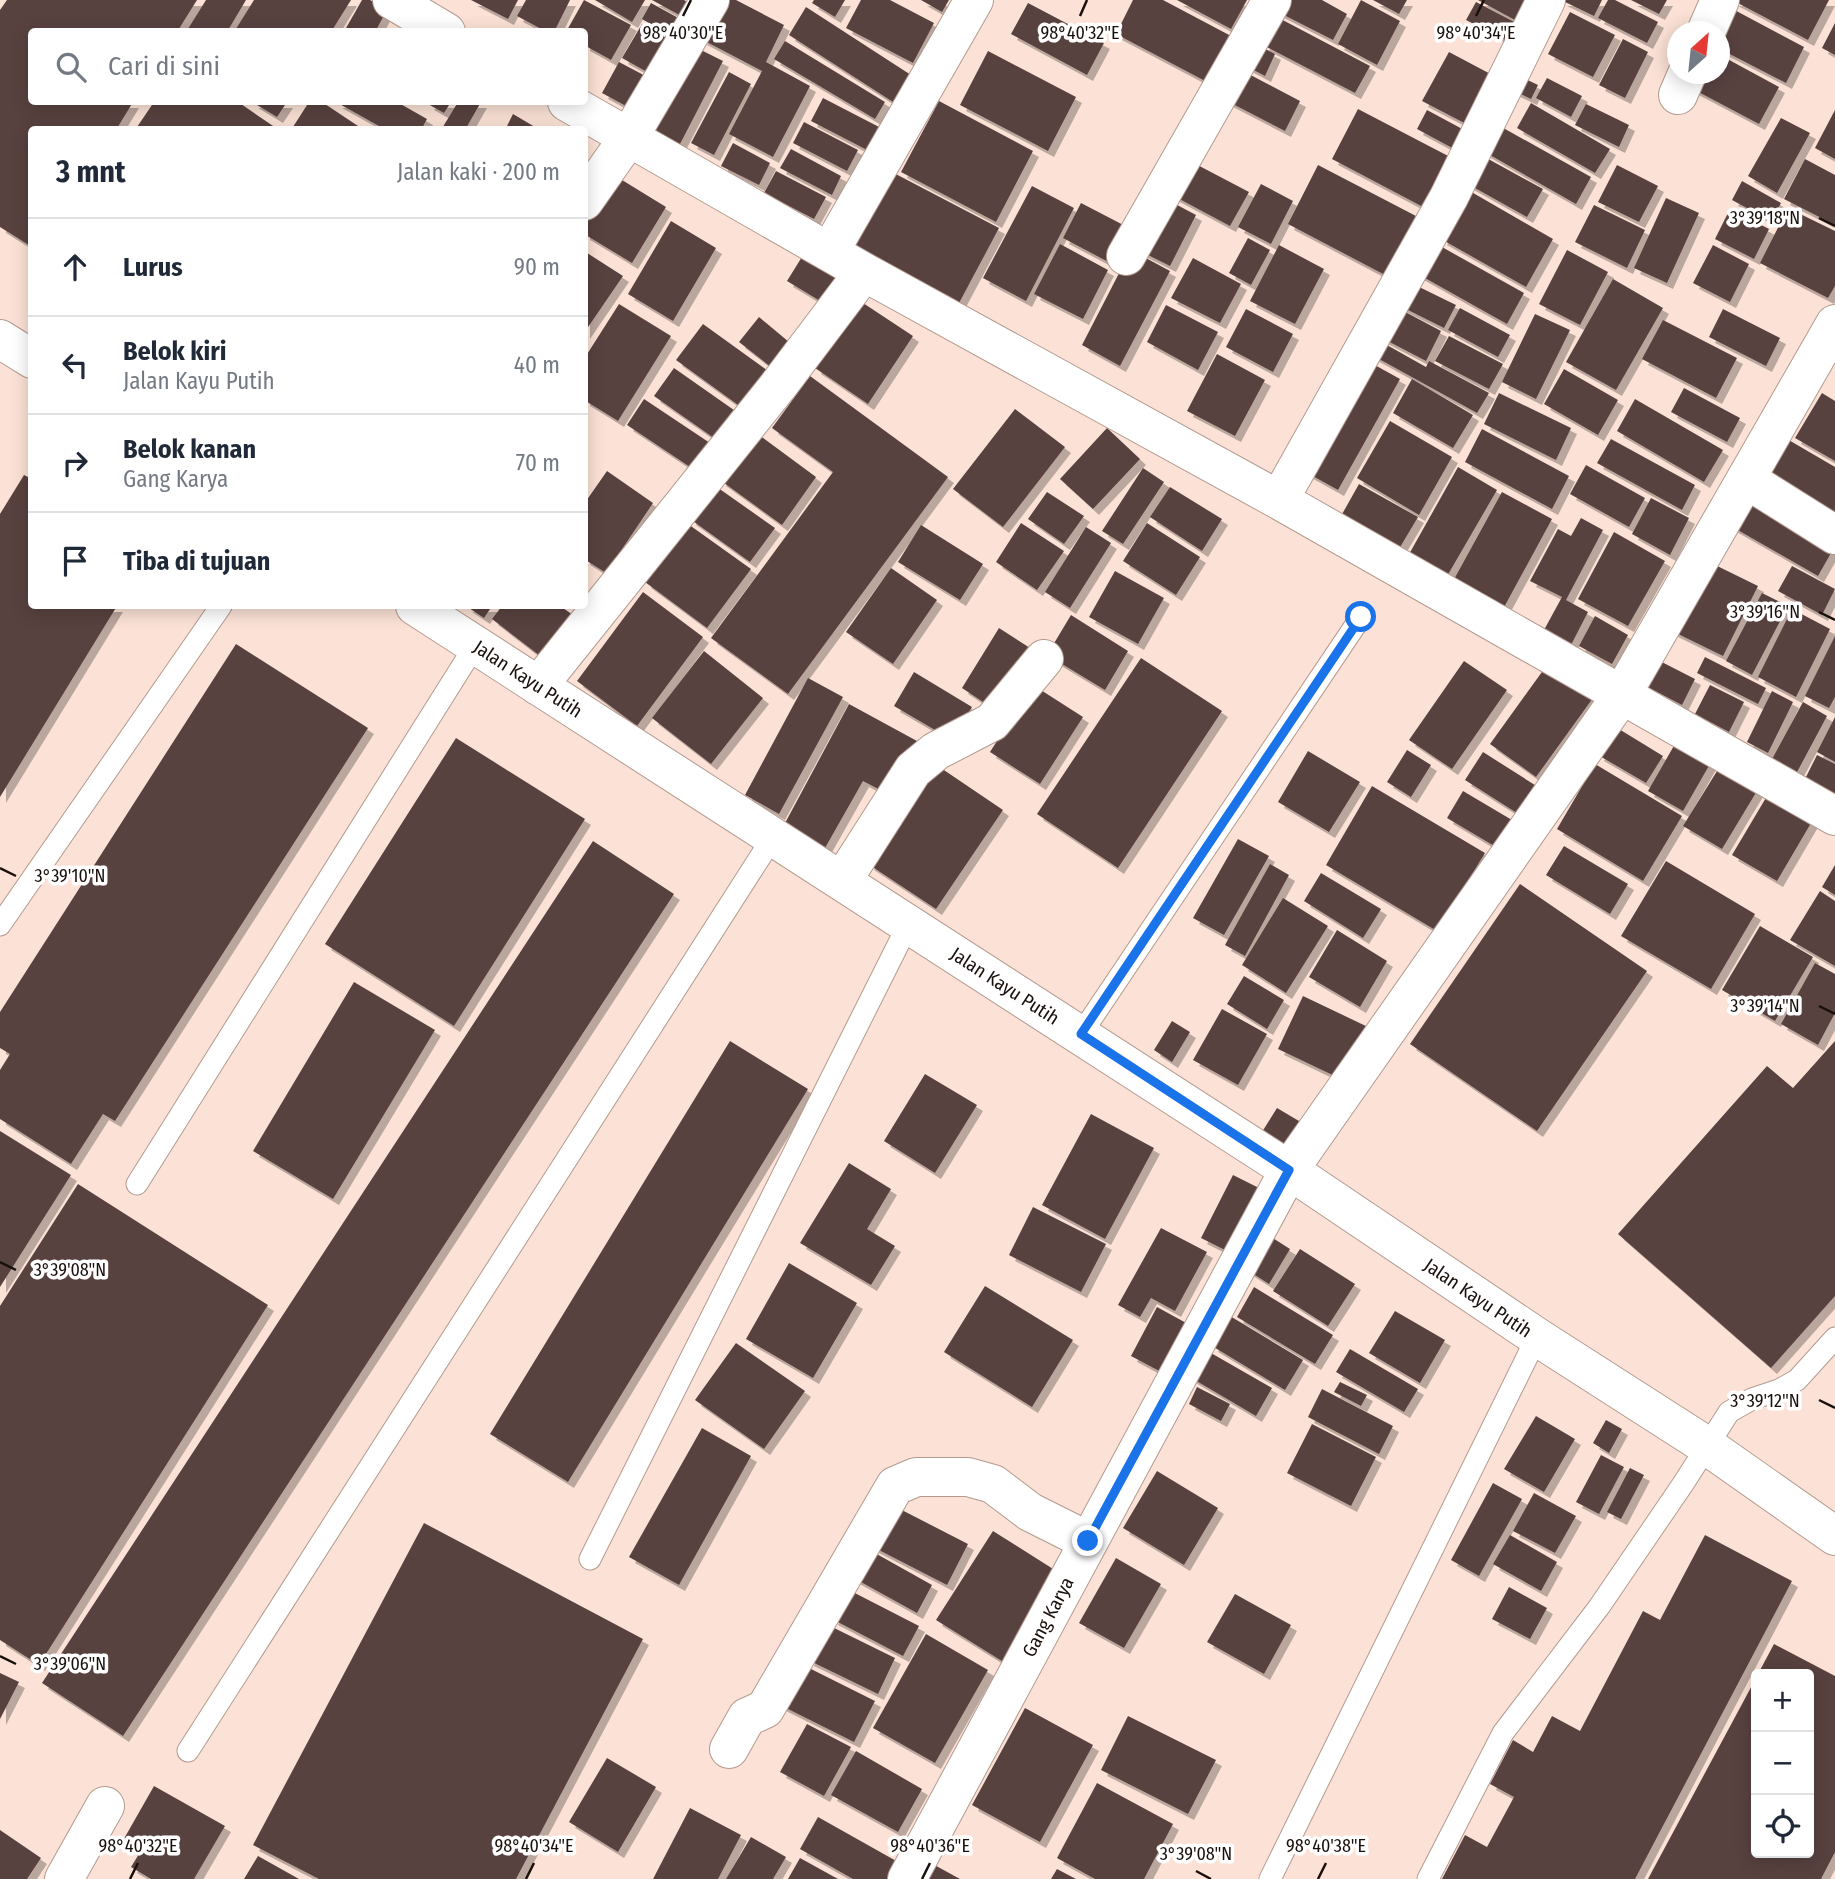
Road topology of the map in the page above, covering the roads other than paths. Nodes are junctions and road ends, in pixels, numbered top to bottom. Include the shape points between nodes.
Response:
1 (392, 0) edge
2 (710, 0) edge
3 (974, 0) edge
4 (1272, 0) edge
5 (1546, 0) edge
6 (1720, 0) edge
7 (1711, 21) edge
8 (439, 28) edge
9 (573, 105) edge
10 (629, 137) junction
11 (588, 195) edge
12 (830, 251) junction
13 (1126, 256) dead end
14 (864, 272) junction
15 (1835, 324) edge
16 (0, 338) edge
17 (28, 356) edge
18 (1746, 479) junction
19 (1279, 500) junction
20 (1835, 535) edge
21 (219, 609) edge
22 (420, 609) edge
23 (1361, 617) dead end
24 (476, 644) junction
25 (1044, 659) dead end
26 (538, 686) junction
27 (1621, 696) junction
28 (1834, 811) edge
29 (774, 836) junction
30 (842, 881) junction
31 (909, 923) junction
32 (0, 925) edge
33 (1081, 1034) junction
34 (1289, 1170) junction
35 (137, 1184) dead end
36 (1536, 1337) junction
37 (1835, 1338) edge
38 (1707, 1446) junction
39 (1835, 1536) edge
40 (1088, 1541) junction
41 (590, 1559) dead end
42 (729, 1749) dead end
43 (188, 1751) dead end
44 (105, 1806) dead end
45 (64, 1879) edge
46 (907, 1879) edge
47 (1270, 1879) edge
48 (1428, 1879) edge

1 - 8 street
2 - 10 street
3 - 12 street
4 - 13 street
5 - 19 street via 1449,197
6 - 7 street
9 - 10 street
10 - 11 street
10 - 12 street
12 - 14 street
14 - 19 street
14 - 26 street
15 - 18 street, Gang Karya
16 - 17 street
18 - 20 street
18 - 27 street, Gang Karya
19 - 27 street
21 - 32 lane
22 - 24 street, Jalan Kayu Putih
23 - 33 lane
24 - 26 street, Jalan Kayu Putih
24 - 35 lane
25 - 30 street via 992,722 936,751 913,770
26 - 29 street, Jalan Kayu Putih
27 - 28 street
27 - 34 street, Gang Karya
29 - 30 street, Jalan Kayu Putih
29 - 43 lane
30 - 31 street, Jalan Kayu Putih
31 - 33 street, Jalan Kayu Putih
31 - 41 lane
33 - 34 street, Jalan Kayu Putih
34 - 36 street, Jalan Kayu Putih
34 - 40 street, Gang Karya
36 - 38 street, Jalan Kayu Putih
36 - 47 lane
37 - 38 lane via 1797,1380 1728,1412
38 - 39 street, Jalan Kayu Putih
38 - 48 lane via 1599,1607 1503,1733
40 - 42 street via 1048,1522 993,1484 968,1477 916,1477 895,1486 765,1709 747,1717
40 - 46 street, Gang Karya
44 - 45 street

